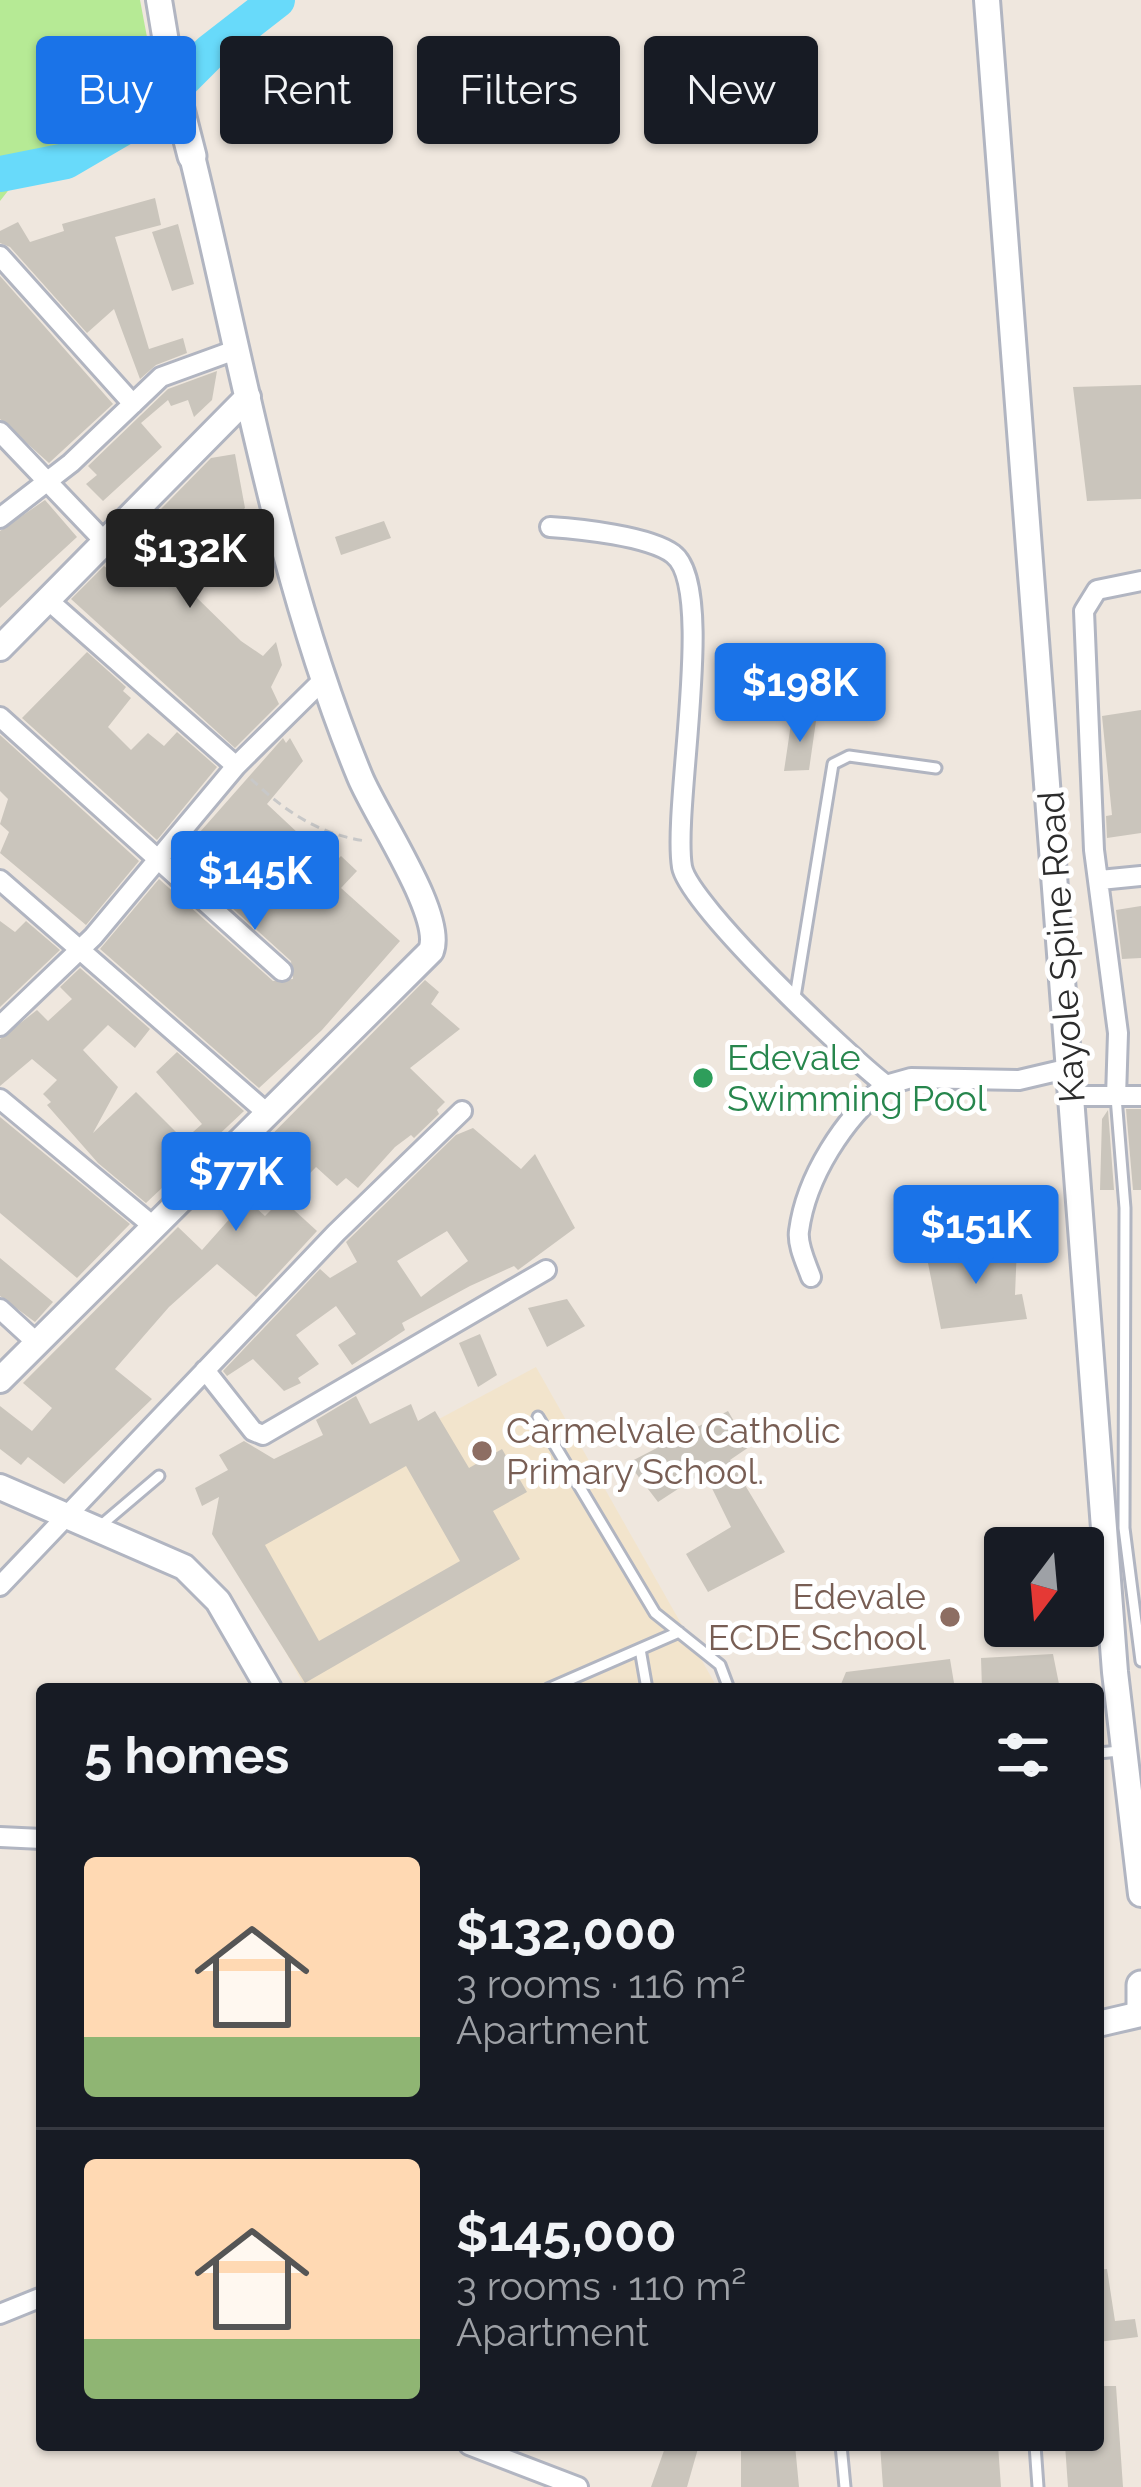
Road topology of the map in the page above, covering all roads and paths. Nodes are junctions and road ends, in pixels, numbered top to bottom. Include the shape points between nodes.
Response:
1 (159, 0) edge
2 (987, 0) edge
3 (165, 36) edge
4 (189, 144) edge
5 (192, 156) joint
6 (0, 256) edge
7 (238, 349) junction
8 (248, 397) junction
9 (133, 404) junction
10 (0, 432) edge
11 (45, 480) junction
12 (0, 518) edge
13 (550, 527) dead end
14 (106, 543) junction
15 (1141, 581) edge
16 (49, 602) junction
17 (3, 638) edge
18 (325, 678) junction
19 (0, 717) edge
20 (236, 766) junction
21 (936, 768) dead end
22 (392, 845) junction
23 (158, 861) junction
24 (1141, 876) edge
25 (0, 880) edge
26 (1100, 880) junction
27 (77, 949) junction
28 (282, 971) dead end
29 (795, 997) junction
30 (0, 1027) edge
31 (1070, 1068) junction
32 (886, 1085) junction
33 (1072, 1096) junction
34 (1116, 1096) junction
35 (1141, 1096) edge
36 (0, 1099) edge
37 (463, 1111) dead end
38 (268, 1113) junction
39 (153, 1226) junction
40 (547, 1270) dead end
41 (811, 1277) dead end
42 (0, 1309) edge
43 (36, 1342) junction
44 (205, 1370) junction
45 (0, 1380) edge
46 (538, 1417) dead end
47 (159, 1476) dead end
48 (0, 1487) edge
49 (68, 1517) junction
50 (94, 1531) junction
51 (0, 1586) edge
52 (1108, 1586) junction
53 (1135, 1587) junction
54 (680, 1632) junction
55 (640, 1649) junction
56 (1141, 1661) edge
57 (265, 1683) edge
58 (562, 1683) edge
59 (646, 1683) edge
60 (727, 1683) edge
61 (1125, 1750) junction
62 (1104, 1752) edge
63 (0, 1837) edge
64 (36, 1840) edge
65 (1141, 1894) edge
66 (1141, 1985) edge
67 (1141, 2012) edge
68 (1104, 2022) edge
69 (36, 2299) edge
70 (0, 2314) edge
71 (485, 2451) edge
72 (842, 2451) edge
73 (1036, 2451) edge
74 (578, 2487) edge
75 (845, 2487) edge
76 (1039, 2487) edge

1 - 3 street
2 - 31 street, Kayole Spine Road
4 - 5 main road
5 - 7 street
6 - 9 street
7 - 8 street
7 - 9 street via 161,377
8 - 14 street
8 - 18 street
9 - 11 street
10 - 11 street
11 - 12 street
11 - 14 street
13 - 29 street via 670,551 688,572 682,868 707,911
14 - 16 street
15 - 26 street via 1097,590 1084,611
16 - 17 street
16 - 20 street
18 - 20 street
18 - 22 street
19 - 23 street
20 - 22 path via 296,818 338,837
20 - 23 street
21 - 29 lane via 849,756 833,764
22 - 38 street via 435,927 431,951
23 - 27 street
23 - 28 street
24 - 26 street
25 - 27 street
26 - 34 street via 1118,1033
27 - 30 street
27 - 38 street
29 - 32 street
31 - 32 street via 1019,1080 911,1078
31 - 33 street, Kayole Spine Road
32 - 41 street via 833,1144 806,1206 798,1236
33 - 34 street
33 - 52 street, Kayole Spine Road
34 - 35 street
34 - 53 lane via 1125,1208 1124,1528
36 - 39 street
37 - 44 street
38 - 39 street
39 - 43 street
40 - 44 street via 263,1435
42 - 43 street
43 - 45 street
44 - 49 street
46 - 54 lane via 655,1613
47 - 50 lane
48 - 49 street
49 - 50 street
49 - 51 street
50 - 57 street via 201,1580
52 - 53 lane
52 - 61 street, Kayole Spine Road
53 - 56 lane
54 - 55 lane
54 - 60 lane via 720,1665
55 - 58 lane
55 - 59 lane
61 - 62 lane
61 - 65 street, Kayole Spine Road
63 - 64 street
66 - 67 main road
67 - 68 street
69 - 70 street
71 - 74 street
72 - 75 lane
73 - 76 lane

